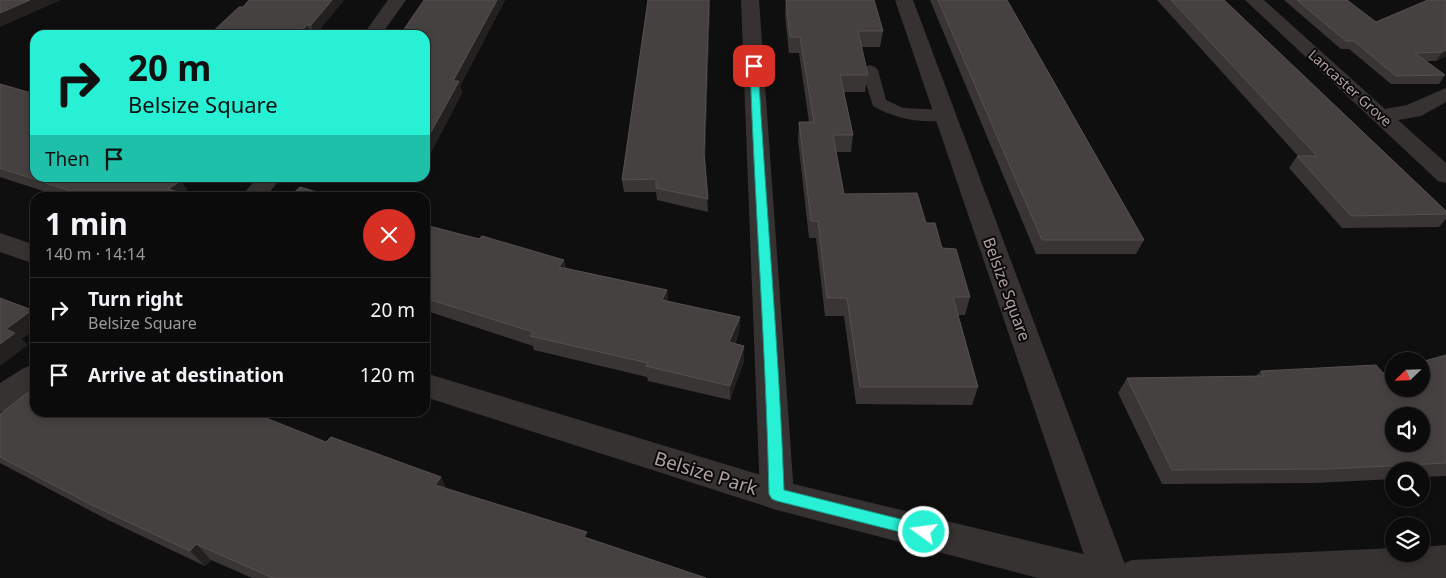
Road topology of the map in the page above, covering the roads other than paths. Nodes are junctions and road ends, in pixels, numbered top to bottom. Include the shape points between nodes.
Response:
1 (397, 0) edge
2 (750, 0) edge
3 (904, 0) edge
4 (1254, 0) edge
5 (376, 30) edge
6 (870, 70) dead end
7 (1446, 94) edge
8 (945, 115) junction
9 (1381, 116) junction
10 (1446, 176) edge
11 (266, 182) edge
12 (257, 192) edge
13 (0, 242) edge
14 (30, 253) edge
15 (30, 379) edge
16 (430, 387) edge
17 (0, 399) edge
18 (777, 494) junction
19 (1446, 564) edge
20 (1109, 578) edge
21 (1132, 578) edge

1 - 5 street
2 - 18 street
3 - 8 street, Belsize Square
4 - 9 street, Lancaster Grove
6 - 8 lane via 879,103 888,109 901,114
7 - 9 street via 1413,111
8 - 20 street, Belsize Square
9 - 10 street, Lancaster Grove
11 - 12 street
13 - 14 street
15 - 17 street
16 - 18 street, Belsize Park
18 - 20 street, Belsize Park
19 - 21 street

